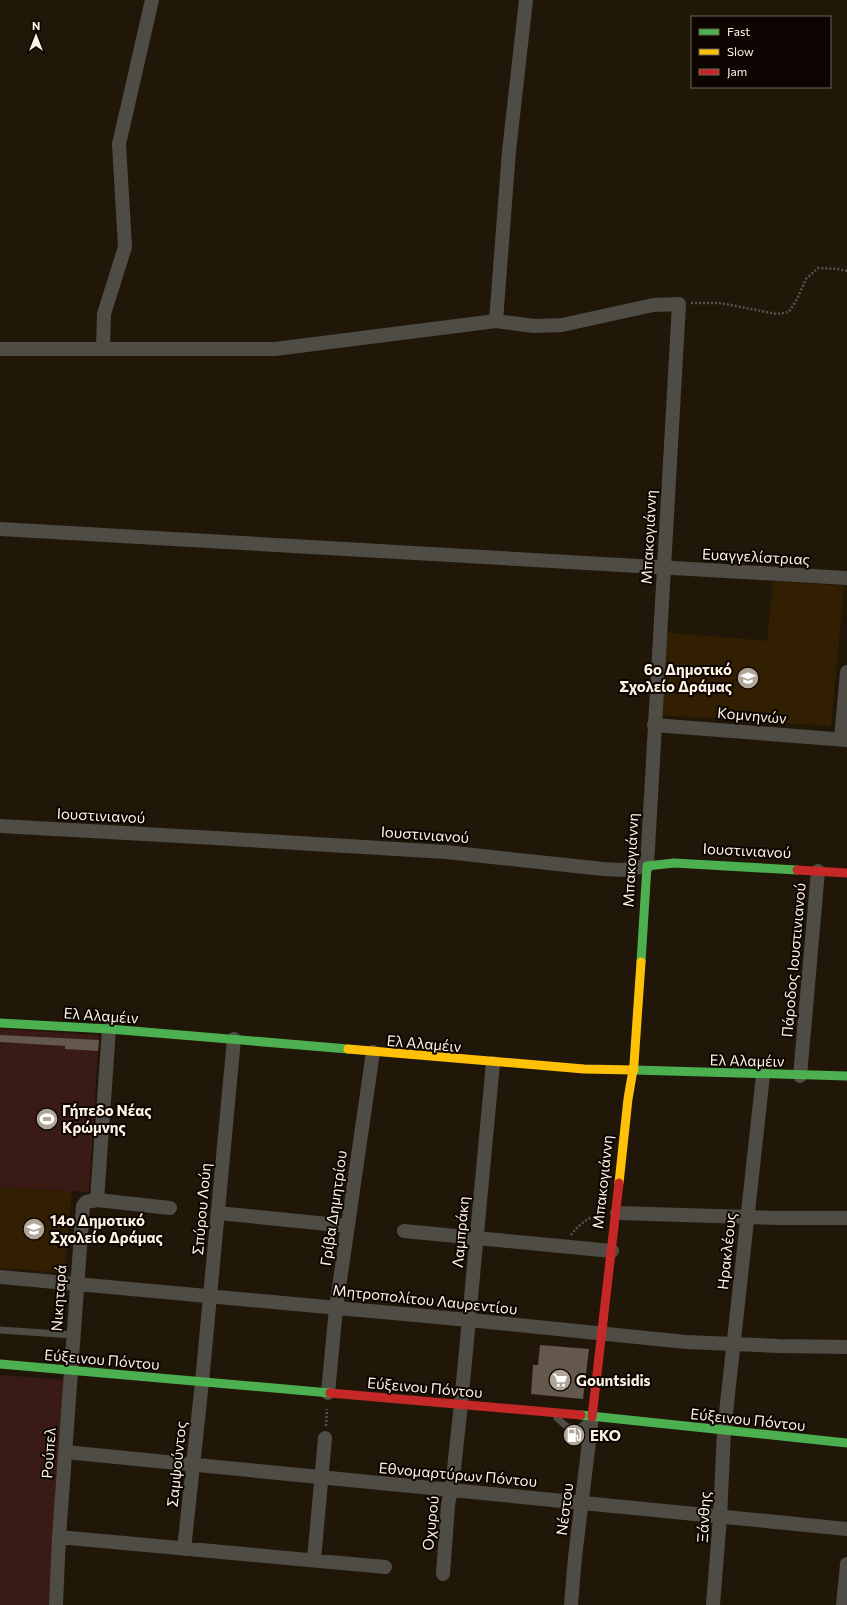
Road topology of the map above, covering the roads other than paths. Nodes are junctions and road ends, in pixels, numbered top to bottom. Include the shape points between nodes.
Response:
1 (152, 0) edge
2 (526, 0) edge
3 (496, 321) junction
4 (0, 349) edge
5 (103, 349) junction
6 (0, 529) edge
7 (663, 568) junction
8 (847, 578) edge
9 (847, 672) edge
10 (654, 725) junction
11 (844, 740) edge
12 (0, 826) edge
13 (647, 866) junction
14 (818, 871) junction
15 (847, 873) edge
16 (0, 1022) edge
17 (109, 1029) junction
18 (234, 1039) junction
19 (372, 1052) junction
20 (493, 1062) junction
21 (633, 1071) junction
22 (763, 1075) junction
23 (800, 1076) junction
24 (847, 1076) edge
25 (90, 1202) junction
26 (170, 1208) dead end
27 (218, 1213) junction
28 (616, 1213) junction
29 (747, 1217) junction
30 (847, 1218) edge
31 (348, 1226) junction
32 (404, 1231) dead end
33 (476, 1238) junction
34 (612, 1251) junction
35 (0, 1276) edge
36 (76, 1283) junction
37 (210, 1296) junction
38 (336, 1308) junction
39 (469, 1320) junction
40 (0, 1330) edge
41 (602, 1334) junction
42 (73, 1335) junction
43 (733, 1345) junction
44 (847, 1347) edge
45 (0, 1364) edge
46 (71, 1370) junction
47 (202, 1382) junction
48 (328, 1393) junction
49 (461, 1404) junction
50 (554, 1412) junction
51 (592, 1417) junction
52 (724, 1431) junction
53 (325, 1438) road end
54 (847, 1443) edge
55 (65, 1452) junction
56 (193, 1464) junction
57 (322, 1478) junction
58 (451, 1490) junction
59 (582, 1502) junction
60 (720, 1517) junction
61 (847, 1529) edge
62 (59, 1538) junction
63 (184, 1549) junction
64 (314, 1560) junction
65 (847, 1564) edge
66 (385, 1567) dead end
67 (443, 1574) dead end
68 (56, 1605) edge
69 (571, 1605) edge
70 (713, 1605) edge
71 (843, 1605) edge

1 - 5 street via 119,144 125,247 104,314
2 - 3 street via 509,150
3 - 5 street via 275,349
3 - 7 street, Μπακογιάννη via 551,326 653,305 679,304
4 - 5 street
6 - 7 street, Ευαγγελίστριας
7 - 8 street, Ευαγγελίστριας
7 - 10 street, Μπακογιάννη
9 - 11 street
10 - 11 street, Κομνηνών
10 - 13 street, Μπακογιάννη
12 - 13 street, Ιουστινιανού via 459,853 603,869 622,870
13 - 14 street, Ιουστινιανού via 674,863
13 - 21 street, Μπακογιάννη
14 - 15 street, Ιουστινιανού
14 - 23 street, Πάροδος Ιουστινιανού
16 - 17 street, Ελ Αλαμέιν
17 - 18 street, Ελ Αλαμέιν
17 - 25 street, Νικηταρά
18 - 19 street, Ελ Αλαμέιν
18 - 27 street, Σπύρου Λούη
19 - 20 street, Ελ Αλαμέιν
19 - 31 street, Γρίβα Δημητρίου
20 - 21 street, Ελ Αλαμέιν
20 - 33 street, Λαμπράκη
21 - 22 street, Ελ Αλαμέιν
21 - 28 street, Μπακογιάννη
22 - 23 street, Ελ Αλαμέιν
22 - 29 street, Ηρακλέους
23 - 24 street, Ελ Αλαμέιν
25 - 26 street
25 - 36 street, Νικηταρά via 81,1214
27 - 31 street
27 - 37 street, Σπύρου Λούη
28 - 29 street
28 - 34 street, Μπακογιάννη
29 - 30 street
29 - 43 street, Ηρακλέους
31 - 38 street, Γρίβα Δημητρίου
32 - 33 street
33 - 34 street
33 - 39 street, Λαμπράκη
34 - 41 street, Μπακογιάννη
35 - 36 street, Μητροπολίτου Λαυρεντίου
36 - 37 street, Μητροπολίτου Λαυρεντίου
36 - 42 street, Νικηταρά
37 - 38 street, Μητροπολίτου Λαυρεντίου
37 - 47 street, Σπύρου Λούη
38 - 39 street, Μητροπολίτου Λαυρεντίου
38 - 48 street, Γρίβα Δημητρίου
39 - 41 street, Μητροπολίτου Λαυρεντίου
39 - 49 street, Λαμπράκη
40 - 42 lane
41 - 43 street, Μητροπολίτου Λαυρεντίου
41 - 51 street, Μπακογιάννη
42 - 46 street, Νικηταρά
43 - 44 street, Μητροπολίτου Λαυρεντίου
43 - 52 street, Ηρακλέους
45 - 46 street, Εύξεινου Πόντου
46 - 47 street, Εύξεινου Πόντου
46 - 55 street, Ρούπελ
47 - 48 street, Εύξεινου Πόντου
47 - 56 street, Σαμψούντος
48 - 49 street, Εύξεινου Πόντου
49 - 50 street, Εύξεινου Πόντου
49 - 58 street, Οχυρού
50 - 51 street, Εύξεινου Πόντου
50 - 51 lane via 567,1427 580,1428
51 - 52 street, Εύξεινου Πόντου
51 - 59 street, Νέστου
52 - 54 street, Εύξεινου Πόντου
52 - 60 street, Ξάνθης
53 - 57 street
55 - 56 street, Εθνομαρτύρων Πόντου
55 - 62 street, Ρούπελ
56 - 57 street, Εθνομαρτύρων Πόντου
56 - 63 street, Σαμψούντος
57 - 58 street, Εθνομαρτύρων Πόντου
57 - 64 street
58 - 59 street, Εθνομαρτύρων Πόντου
58 - 67 street, Οχυρού
59 - 60 street, Εθνομαρτύρων Πόντου
59 - 69 street, Νέστου
60 - 61 street, Εθνομαρτύρων Πόντου
60 - 70 street, Ξάνθης
62 - 63 street
62 - 68 street, Ρούπελ
63 - 64 street
64 - 66 street
65 - 71 street

